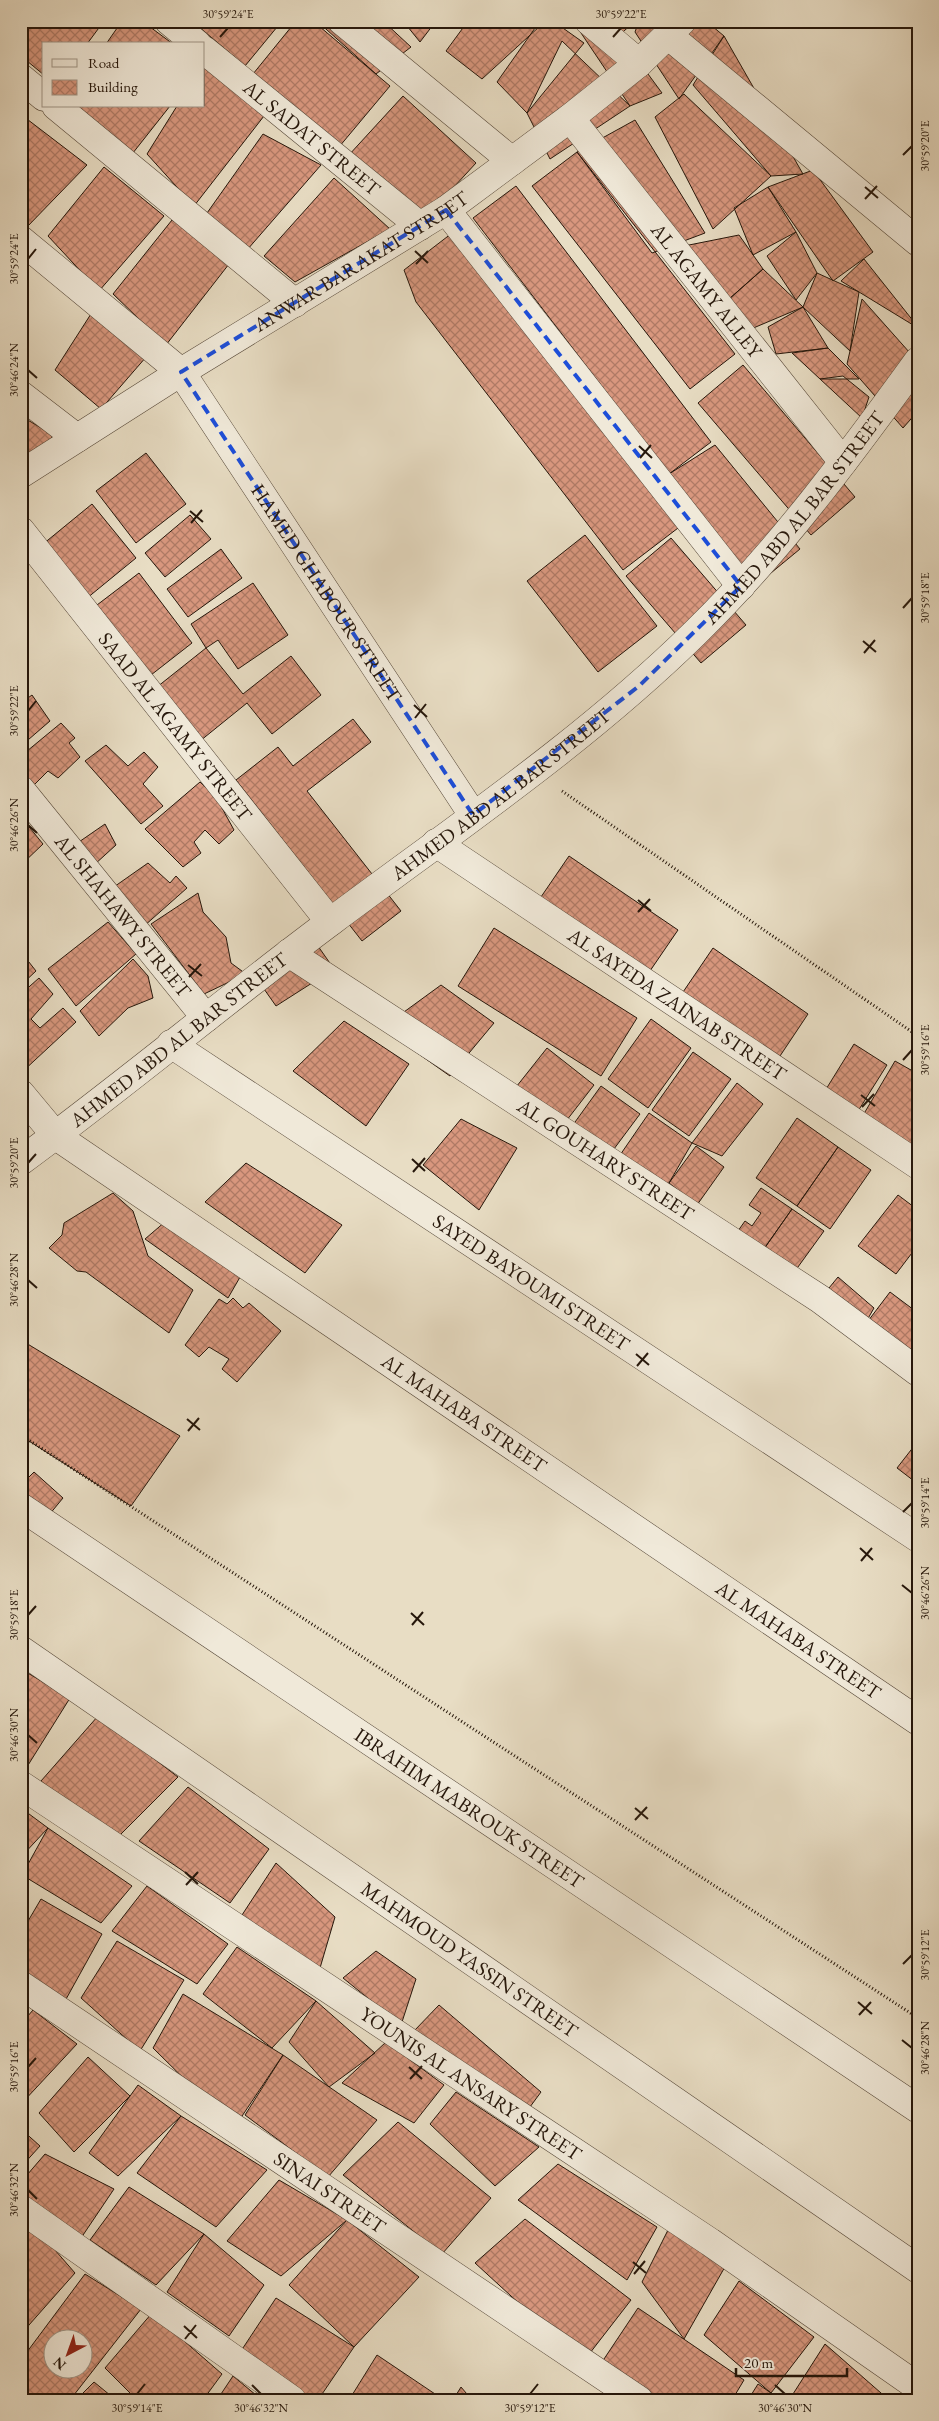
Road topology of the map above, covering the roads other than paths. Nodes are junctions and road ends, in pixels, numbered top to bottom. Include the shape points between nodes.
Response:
1 (169, 21) edge
2 (342, 21) edge
3 (589, 21) edge
4 (675, 29) edge
5 (195, 42) edge
6 (205, 51) edge
7 (639, 63) junction
8 (21, 78) edge
9 (42, 94) edge
10 (58, 108) edge
11 (570, 118) junction
12 (512, 161) junction
13 (446, 210) junction
14 (420, 226) junction
15 (21, 240) edge
16 (918, 242) edge
17 (295, 303) junction
18 (918, 361) edge
19 (182, 372) junction
20 (21, 395) edge
21 (76, 438) junction
22 (843, 462) junction
23 (21, 474) edge
24 (21, 531) edge
25 (741, 586) junction
26 (21, 790) edge
27 (473, 815) junction
28 (436, 843) junction
29 (330, 922) junction
30 (290, 954) junction
31 (206, 1018) junction
32 (171, 1044) junction
33 (21, 1094) edge
34 (56, 1136) junction
35 (21, 1161) edge
36 (918, 1166) edge
37 (918, 1372) edge
38 (21, 1507) edge
39 (918, 1538) edge
40 (21, 1650) edge
41 (918, 1721) edge
42 (21, 1785) edge
43 (21, 1985) edge
44 (918, 2110) edge
45 (21, 2209) edge
46 (918, 2269) edge
47 (918, 2386) edge
48 (292, 2400) edge
49 (638, 2400) edge

1 - 5 street
2 - 12 street
3 - 7 street
4 - 7 street, ANWAR BARAKAT STREET
4 - 16 street
6 - 14 street, AL SADAT STREET
7 - 11 street, ANWAR BARAKAT STREET
8 - 9 street
10 - 17 street
11 - 12 street, ANWAR BARAKAT STREET
11 - 22 street, AL AGAMY ALLEY
12 - 13 street, ANWAR BARAKAT STREET
13 - 14 street, ANWAR BARAKAT STREET
13 - 25 street
14 - 17 street, ANWAR BARAKAT STREET
15 - 19 street, HAMED GHABOUR STREET
17 - 19 street, ANWAR BARAKAT STREET
18 - 22 street, AHMED ABD AL BAR STREET
19 - 21 street, ANWAR BARAKAT STREET
19 - 27 street, HAMED GHABOUR STREET
20 - 21 street
21 - 23 street, ANWAR BARAKAT STREET
22 - 25 street, AHMED ABD AL BAR STREET
24 - 29 street, SAAD AL AGAMY STREET
25 - 27 street, AHMED ABD AL BAR STREET via 639,686
26 - 31 street, AL SHAHAWY STREET
27 - 28 street, AHMED ABD AL BAR STREET
28 - 29 street, AHMED ABD AL BAR STREET
28 - 36 street, AL SAYEDA ZAINAB STREET
29 - 30 street, AHMED ABD AL BAR STREET
30 - 31 street, AHMED ABD AL BAR STREET
30 - 37 street, AL GOUHARY STREET via 820,1299
31 - 32 street, AHMED ABD AL BAR STREET
32 - 34 street, AHMED ABD AL BAR STREET
32 - 39 street, SAYED BAYOUMI STREET
33 - 34 street, AL MAHABA STREET
34 - 35 street, AHMED ABD AL BAR STREET
34 - 41 street, AL MAHABA STREET
38 - 44 street, IBRAHIM MABROUK STREET
40 - 46 street, MAHMOUD YASSIN STREET
42 - 47 street, YOUNIS AL ANSARY STREET via 710,2242
43 - 49 street, SINAI STREET
45 - 48 street

